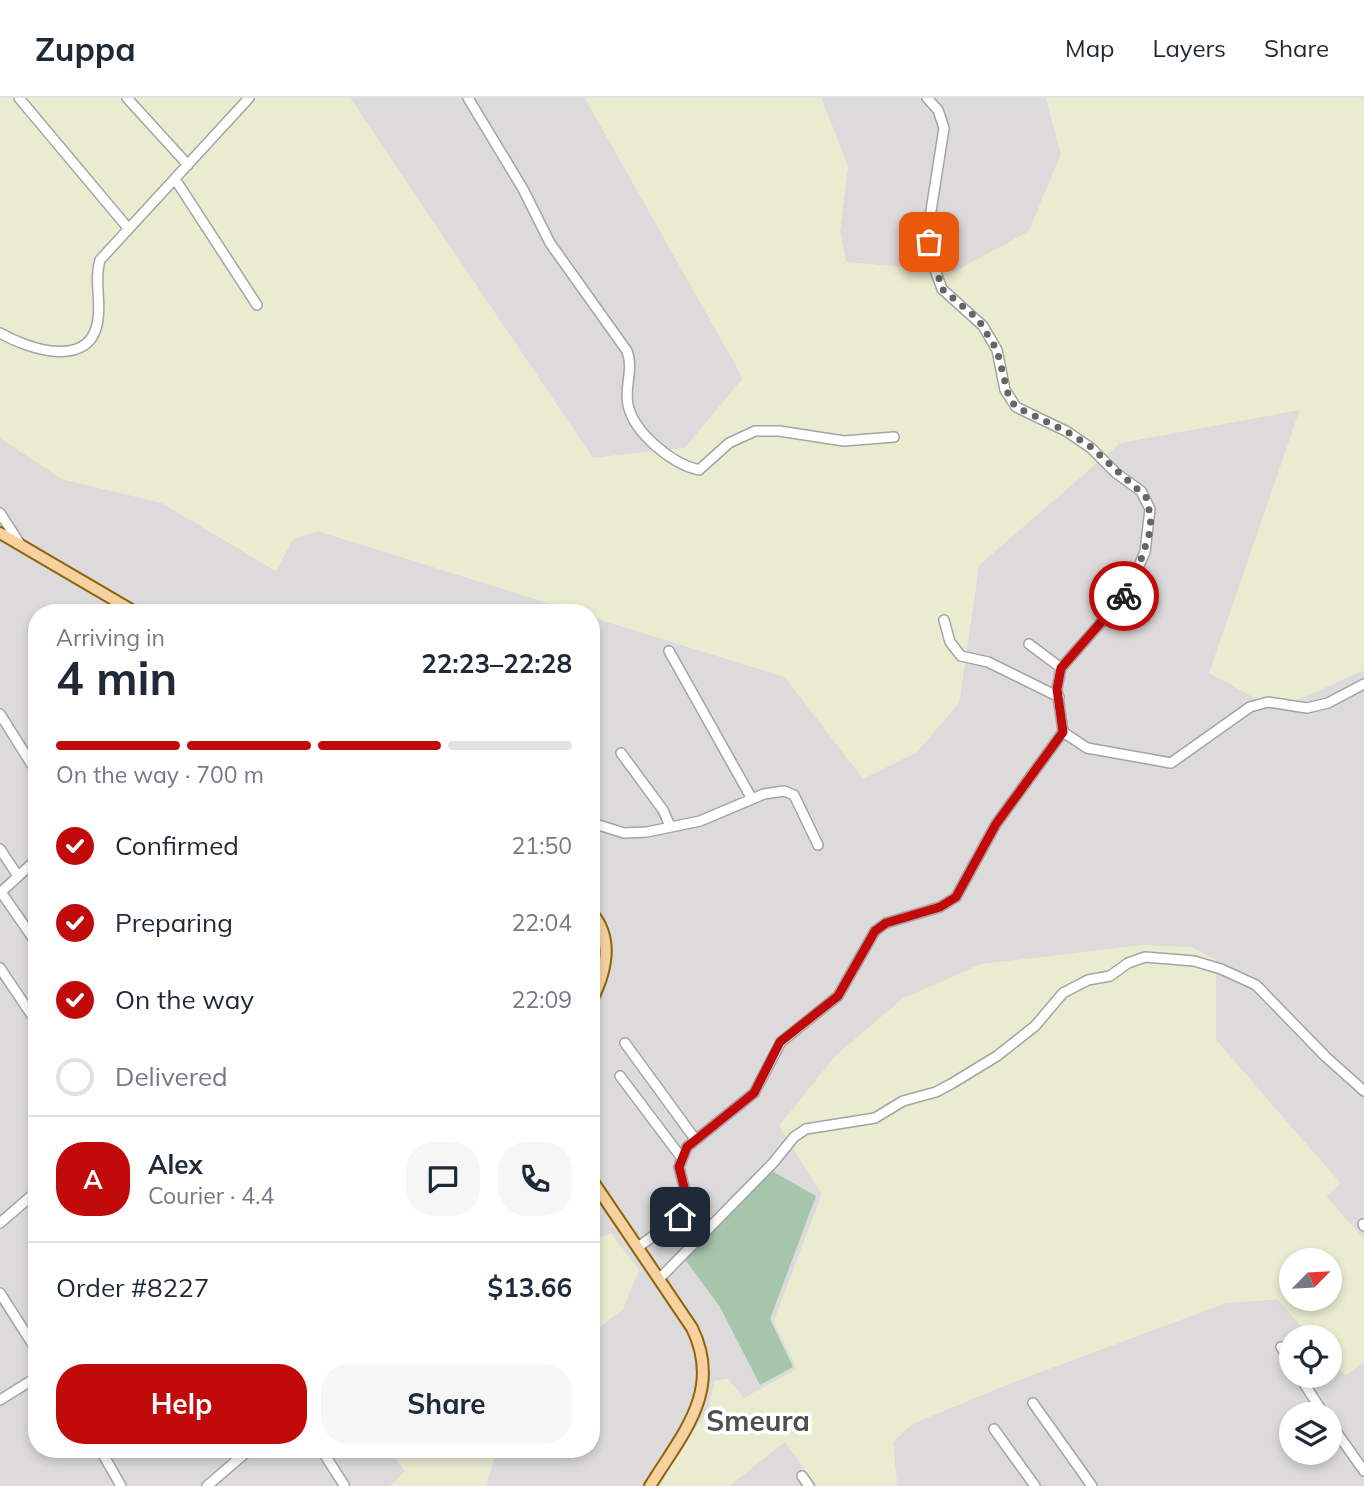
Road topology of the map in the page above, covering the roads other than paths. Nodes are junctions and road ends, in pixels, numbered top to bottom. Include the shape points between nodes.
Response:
1 (19, 98) edge
2 (127, 98) edge
3 (249, 98) edge
4 (468, 98) edge
5 (927, 98) edge
6 (188, 165) junction
7 (175, 178) junction
8 (128, 228) junction
9 (257, 305) dead end
10 (0, 333) edge
11 (894, 437) dead end
12 (0, 513) edge
13 (0, 533) edge
14 (20, 545) junction
15 (121, 604) edge
16 (944, 620) dead end
17 (1029, 644) dead end
18 (670, 651) dead end
19 (1061, 668) junction
20 (1364, 684) edge
21 (1059, 697) junction
22 (0, 714) edge
23 (1063, 732) junction
24 (621, 753) dead end
25 (28, 759) edge
26 (752, 799) junction
27 (600, 826) edge
28 (670, 826) junction
29 (818, 845) dead end
30 (0, 849) edge
31 (28, 867) edge
32 (18, 876) junction
33 (0, 893) edge
34 (600, 927) edge
35 (28, 932) edge
36 (0, 968) edge
37 (600, 984) edge
38 (28, 1010) edge
39 (625, 1043) dead end
40 (620, 1076) dead end
41 (1364, 1091) edge
42 (695, 1139) junction
43 (681, 1157) junction
44 (600, 1192) edge
45 (28, 1199) edge
46 (0, 1223) edge
47 (638, 1247) junction
48 (659, 1279) junction
49 (0, 1293) edge
50 (28, 1336) edge
51 (28, 1383) edge
52 (0, 1401) edge
53 (1033, 1403) dead end
54 (994, 1429) dead end
55 (1342, 1440) edge
56 (105, 1458) edge
57 (240, 1458) edge
58 (327, 1458) edge
59 (1364, 1471) edge
60 (802, 1476) dead end
61 (344, 1485) edge
62 (121, 1486) edge
63 (207, 1486) edge
64 (650, 1486) edge
65 (809, 1486) edge
66 (1035, 1486) edge
67 (1092, 1486) edge

1 - 8 street
2 - 6 street
3 - 6 street
4 - 11 street via 550,243 627,351 628,406 640,428 673,458 699,470 729,443 755,431 844,440
5 - 19 street via 938,110 944,128 928,230 942,289 983,326 997,350 1005,390 1016,407 1091,447 1141,491 1150,509 1145,552 1127,593
6 - 7 street
7 - 8 street
7 - 9 street
8 - 10 street via 100,260 98,321 90,339 68,351 51,353
12 - 14 street
13 - 14 main road
14 - 15 main road
16 - 21 street via 950,642 961,656 988,662
17 - 19 street
18 - 26 street
19 - 21 street
20 - 23 street via 1328,703 1307,708 1268,702 1250,707 1171,763 1087,748
21 - 23 street
22 - 25 street
23 - 42 street via 996,824 956,897 875,931 831,1004 788,1035 754,1093
24 - 28 street
26 - 28 street via 722,814
26 - 29 street via 784,791 794,795
27 - 28 street via 624,833
30 - 32 street
31 - 32 street
32 - 33 street
33 - 35 street
34 - 37 main road via 607,958
36 - 38 street
39 - 42 street
40 - 43 street
41 - 48 street via 1256,985 1194,961 1145,957 1063,993 1035,1026 951,1084 903,1101 865,1122 806,1129
42 - 43 street
43 - 47 street via 686,1195 680,1217
44 - 47 main road
45 - 46 street
47 - 48 main road
48 - 64 main road via 700,1343 705,1381 698,1407
49 - 50 street
51 - 52 street
53 - 67 street
54 - 66 street
55 - 59 street
56 - 62 street
57 - 63 street
58 - 61 street
60 - 65 street

